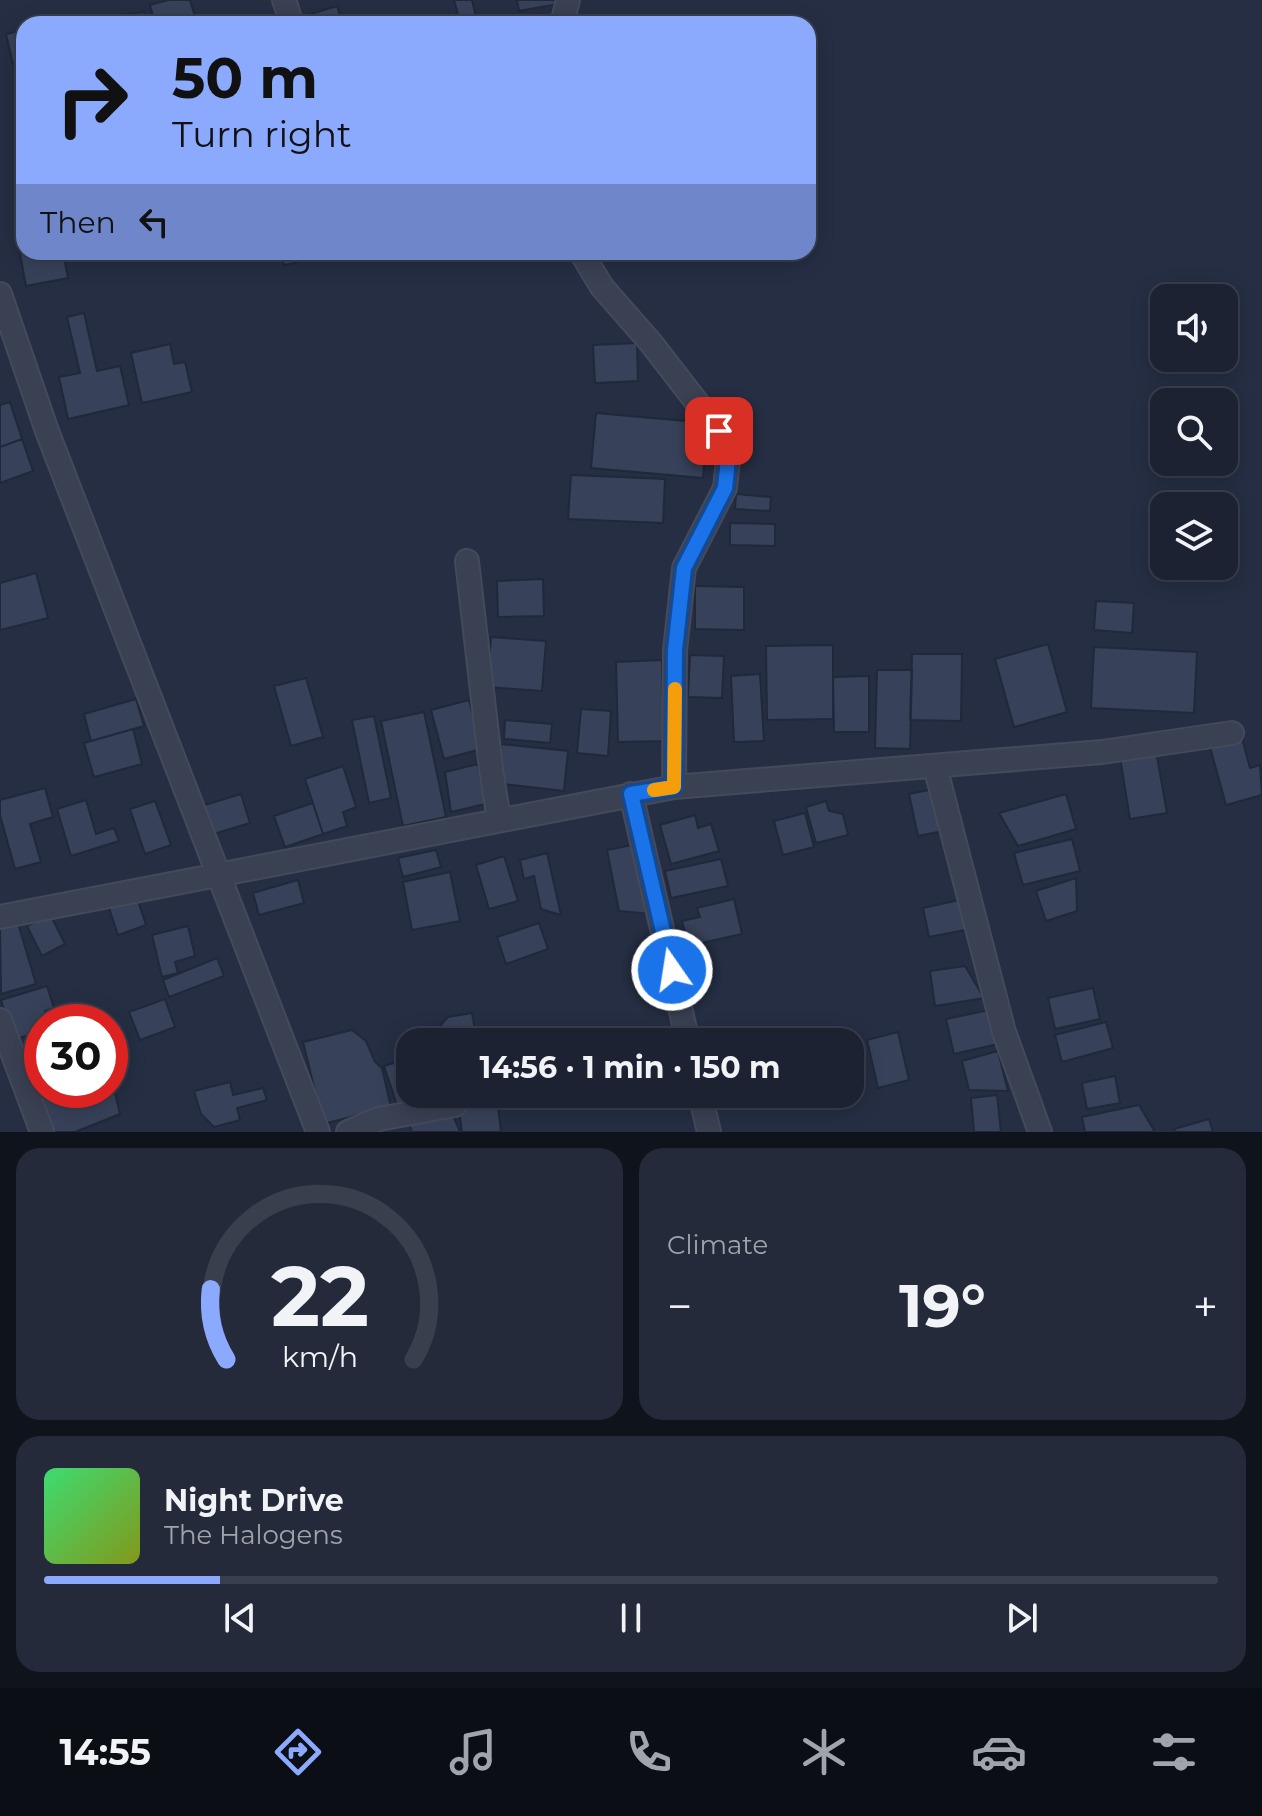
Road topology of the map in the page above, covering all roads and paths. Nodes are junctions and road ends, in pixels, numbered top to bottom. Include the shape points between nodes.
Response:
1 (586, 260) edge
2 (0, 294) edge
3 (467, 561) dead end
4 (1232, 733) dead end
5 (935, 766) junction
6 (674, 787) junction
7 (631, 794) junction
8 (499, 820) junction
9 (217, 875) junction
10 (0, 917) edge
11 (0, 1020) edge
12 (685, 1028) edge
13 (439, 1108) edge
14 (703, 1108) edge
15 (42, 1132) edge
16 (318, 1132) edge
17 (348, 1132) edge
18 (709, 1132) edge
19 (1040, 1132) edge

1 - 6 street via 719,431 728,459 725,488 684,568 675,650
2 - 9 street
3 - 8 street
4 - 5 street via 1102,752
5 - 6 street
5 - 19 street via 1004,1032
6 - 7 street
7 - 8 street
7 - 12 street
8 - 9 street
9 - 10 street
9 - 16 street
11 - 15 street
13 - 17 street via 379,1119
14 - 18 street

